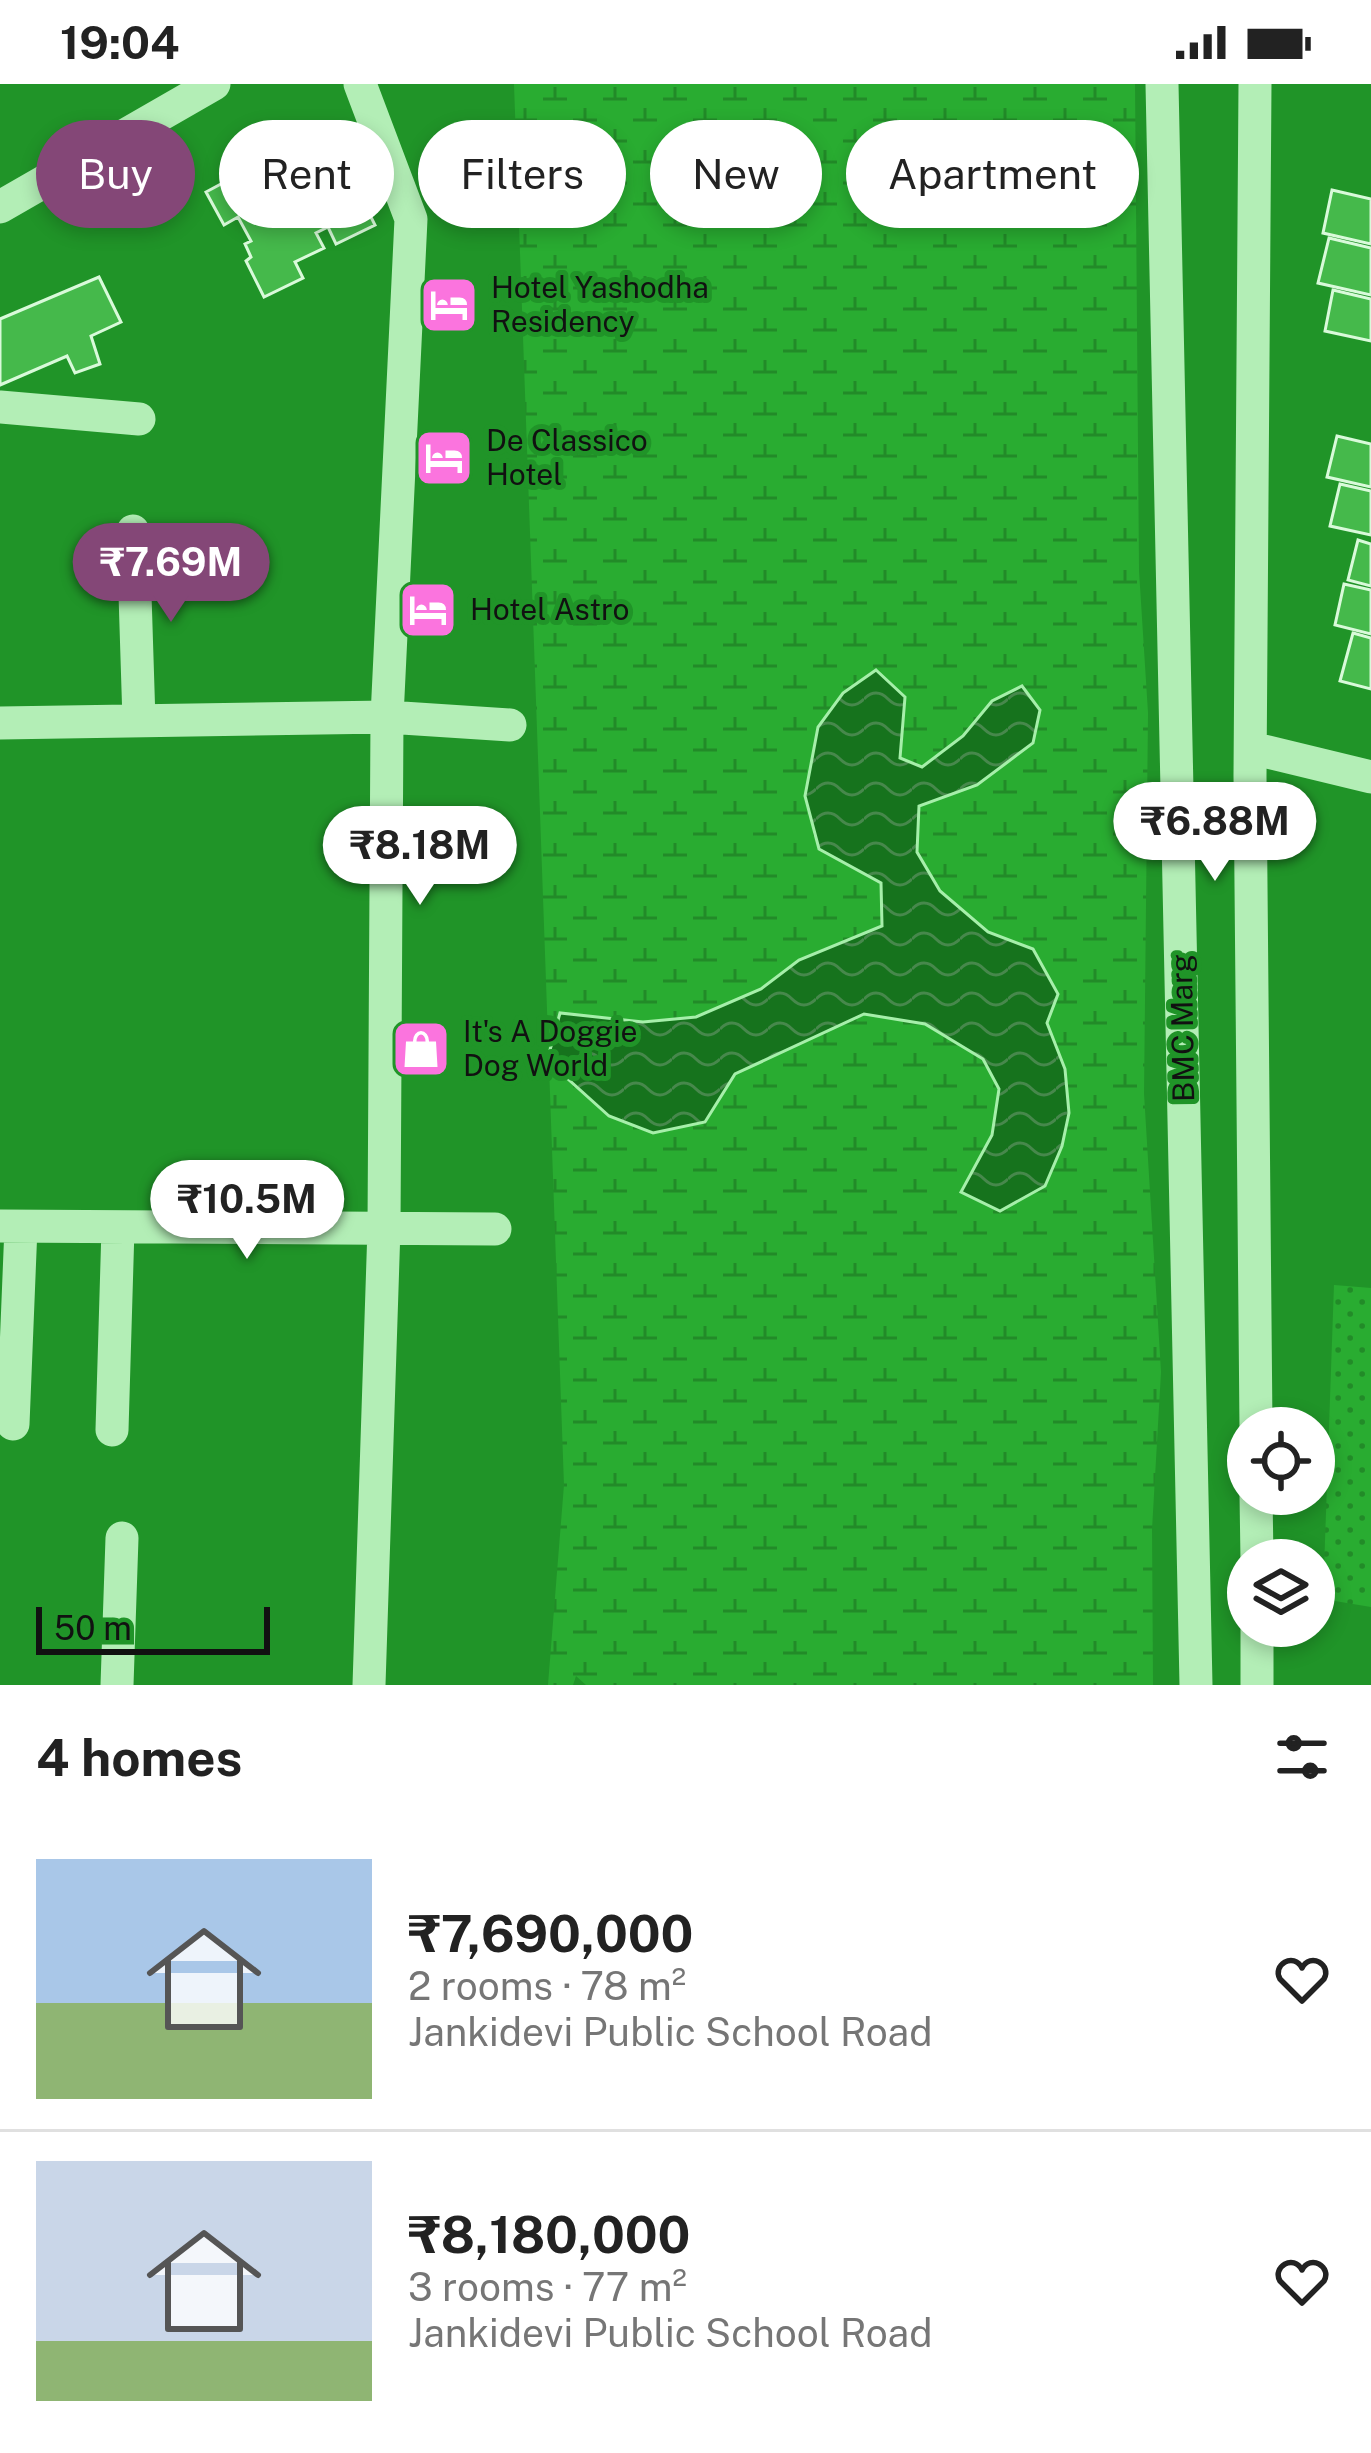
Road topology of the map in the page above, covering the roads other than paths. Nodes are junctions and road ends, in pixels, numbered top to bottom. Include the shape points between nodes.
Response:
1 (214, 84) edge
2 (360, 84) edge
3 (1162, 84) edge
4 (1256, 84) edge
5 (0, 207) edge
6 (0, 406) edge
7 (140, 419) dead end
8 (134, 531) dead end
9 (387, 717) junction
10 (139, 721) junction
11 (0, 723) edge
12 (510, 725) dead end
13 (1251, 748) junction
14 (1371, 777) edge
15 (11, 1227) edge
16 (118, 1228) junction
17 (383, 1228) junction
18 (495, 1229) dead end
19 (1256, 1407) edge
20 (13, 1424) dead end
21 (112, 1430) dead end
22 (122, 1538) dead end
23 (1257, 1647) edge
24 (117, 1685) edge
25 (369, 1685) edge
26 (1196, 1685) edge
27 (1257, 1685) edge

1 - 5 street
2 - 9 street via 411,219
3 - 26 street, BMC Marg
4 - 13 street
6 - 7 street
8 - 10 street
9 - 10 street
9 - 12 street
9 - 17 street
10 - 11 street
13 - 14 street
13 - 19 street
15 - 16 street
15 - 20 street
16 - 17 street
16 - 21 street
17 - 18 street
17 - 25 street
22 - 24 street
23 - 27 street

